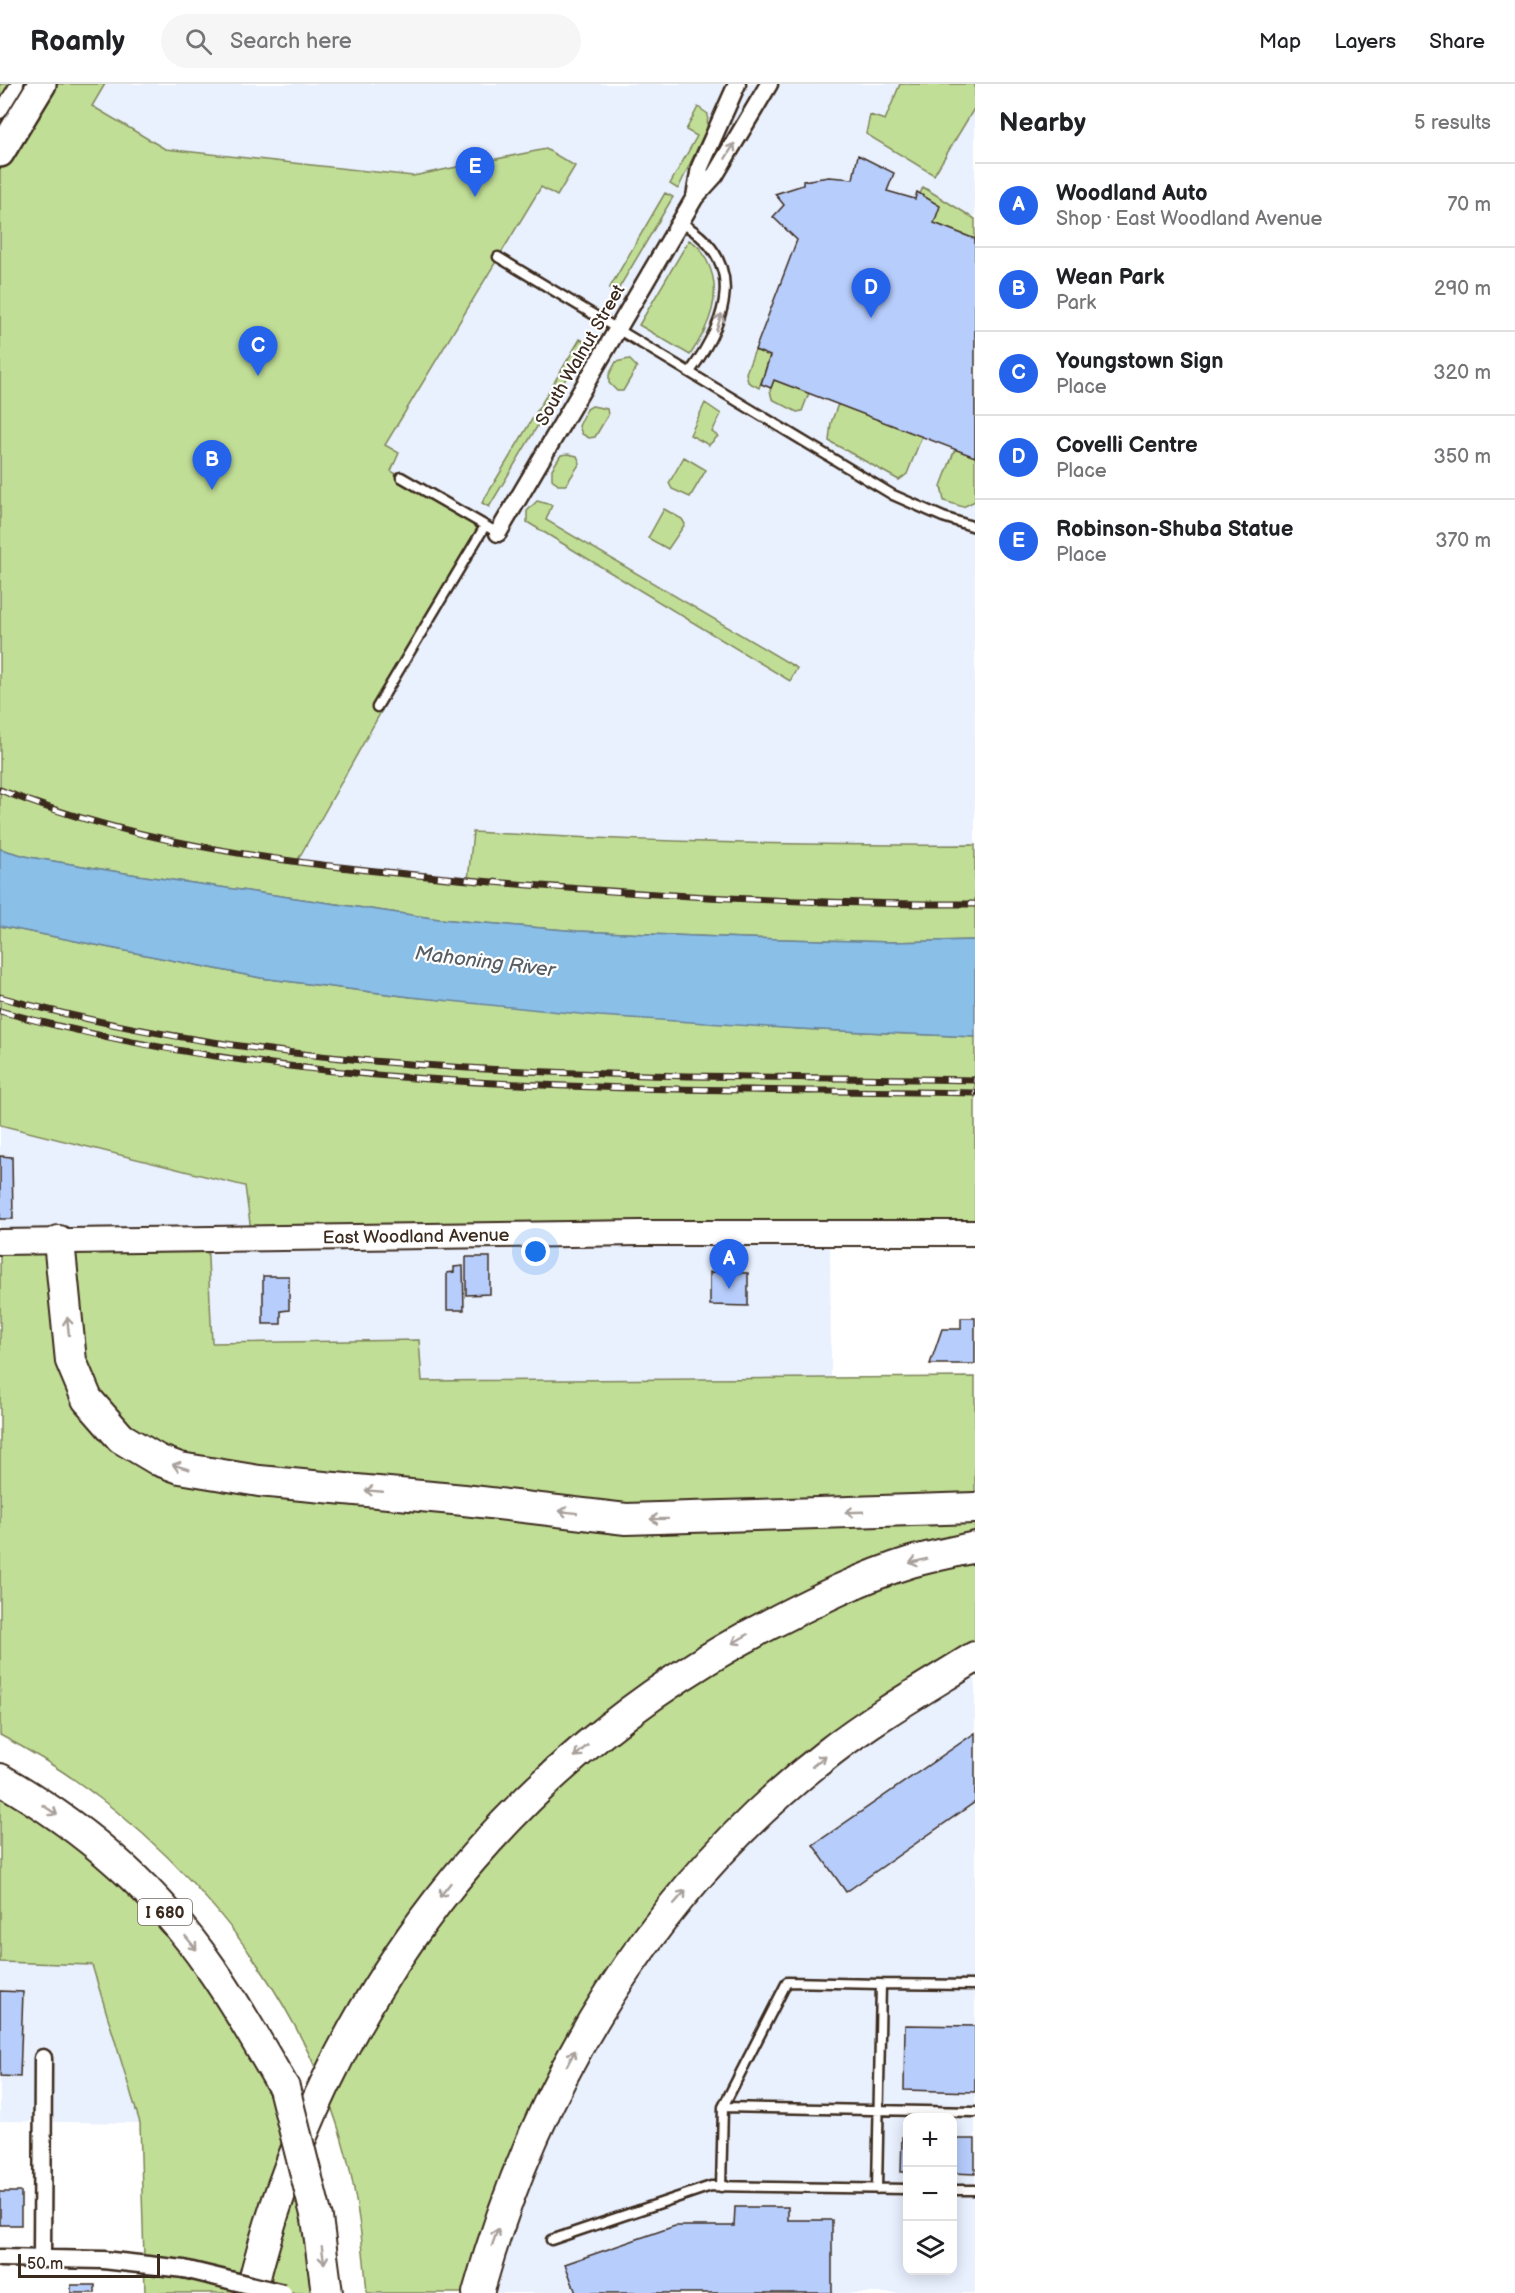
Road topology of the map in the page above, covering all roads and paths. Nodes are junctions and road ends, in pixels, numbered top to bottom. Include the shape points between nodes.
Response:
1 (17, 84) edge
2 (42, 84) edge
3 (736, 84) edge
4 (769, 84) edge
5 (0, 112) edge
6 (0, 153) edge
7 (695, 197) junction
8 (681, 222) junction
9 (498, 257) dead end
10 (618, 329) junction
11 (690, 372) junction
12 (401, 477) dead end
13 (975, 527) edge
14 (491, 530) junction
15 (377, 707) dead end
16 (975, 1233) edge
17 (59, 1241) junction
18 (0, 1242) edge
19 (975, 1508) edge
20 (975, 1547) edge
21 (975, 1657) edge
22 (0, 1779) edge
23 (881, 1984) junction
24 (975, 1985) edge
25 (43, 2058) dead end
26 (723, 2107) junction
27 (879, 2110) junction
28 (975, 2112) edge
29 (721, 2187) junction
30 (877, 2189) junction
31 (903, 2189) edge
32 (957, 2190) edge
33 (975, 2190) edge
34 (551, 2240) dead end
35 (0, 2258) edge
36 (42, 2259) junction
37 (251, 2293) edge
38 (283, 2293) edge
39 (327, 2293) edge
40 (478, 2293) edge

1 - 5 street
2 - 6 main road
3 - 7 street, South Walnut Street via 700,167
7 -> 4 street, South Walnut Street via 715,176
7 - 8 street, South Walnut Street
8 - 10 street, South Walnut Street
11 -> 8 lane via 716,331 725,292 717,256 707,240
9 - 10 lane
10 - 11 lane
10 - 14 street, South Walnut Street
11 - 13 lane via 893,495
12 - 14 lane
14 - 15 lane
16 - 17 main road, East Woodland Avenue
17 - 18 main road, East Woodland Avenue
19 -> 17 highway via 626,1520 259,1481 180,1468 121,1438 87,1399 71,1361
20 -> 37 highway via 876,1575 798,1609 703,1661 598,1736 482,1844 408,1939 332,2068 279,2192
40 -> 21 highway via 516,2175 569,2060 631,1960 668,1911 726,1845 779,1794 865,1726
22 -> 39 highway, I 680, bridge via 86,1837 160,1905 209,1965 284,2088 317,2218
23 - 24 lane
23 - 26 lane via 787,1982
23 - 27 lane
25 - 36 street
26 - 27 lane
26 - 29 lane
27 - 28 lane
27 - 30 lane
29 - 30 lane
29 - 34 lane via 711,2186
30 - 31 lane
32 - 33 lane
35 - 36 street
36 - 38 street, bridge via 103,2260 184,2269

